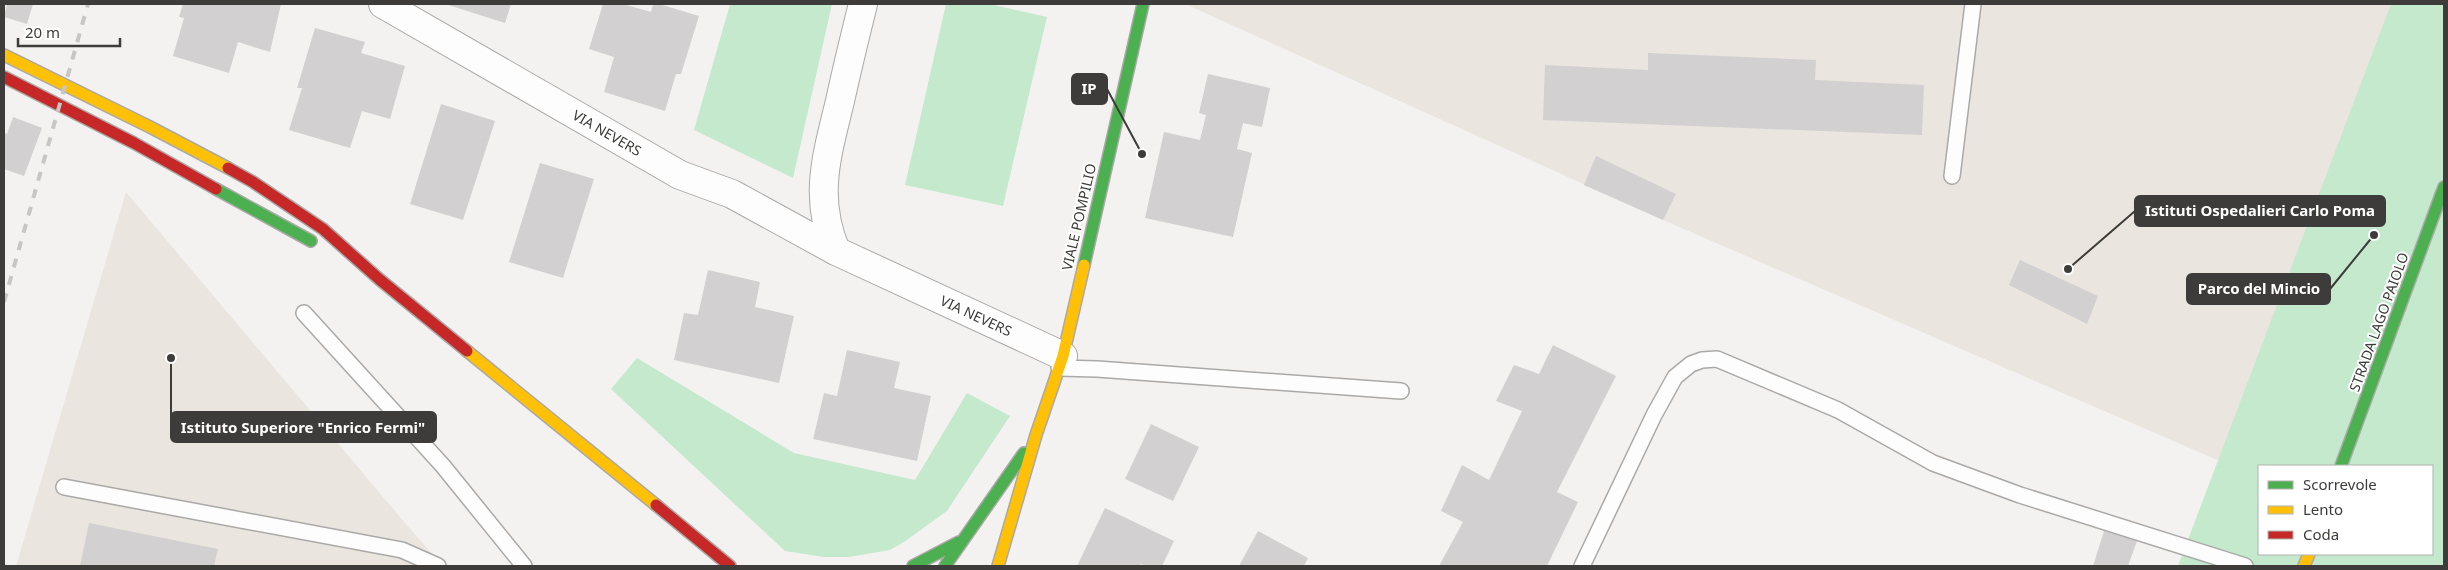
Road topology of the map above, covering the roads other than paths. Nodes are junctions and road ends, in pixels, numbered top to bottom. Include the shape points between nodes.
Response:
1 (383, 4) edge
2 (863, 4) edge
3 (1143, 4) edge
4 (1973, 4) edge
5 (4, 55) edge
6 (4, 77) edge
7 (1952, 176) dead end
8 (2444, 187) edge
9 (318, 245) dead end
10 (836, 251) junction
11 (335, 255) dead end
12 (379, 279) junction
13 (304, 313) dead end
14 (1061, 362) junction
15 (1400, 391) dead end
16 (1036, 435) junction
17 (2341, 465) edge
18 (64, 487) dead end
19 (960, 542) junction
20 (524, 565) edge
21 (438, 566) edge
22 (730, 566) edge
23 (913, 566) edge
24 (945, 566) edge
25 (998, 566) edge
26 (1582, 566) edge
27 (2246, 566) edge

1 - 10 street, VIA NEVERS via 680,175 732,194
2 - 10 street via 824,166 825,218
3 - 14 main road, VIALE POMPILIO
4 - 7 lane
5 - 12 main road via 253,182 323,229
6 - 9 main road via 134,143
8 - 17 main road, STRADA LAGO PAIOLO
10 - 14 street, VIA NEVERS
11 - 12 main road
12 - 22 main road
13 - 20 lane via 443,466
14 - 15 lane via 1097,369
14 - 16 main road, VIALE POMPILIO
16 - 19 main road, VIALE POMPILIO
16 - 25 main road, VIALE POMPILIO
18 - 21 lane via 402,550
19 - 23 main road, VIALE POMPILIO
19 - 24 main road, VIALE POMPILIO
26 - 27 lane via 1654,414 1675,377 1691,364 1717,359 1838,410 1932,463 2020,495

